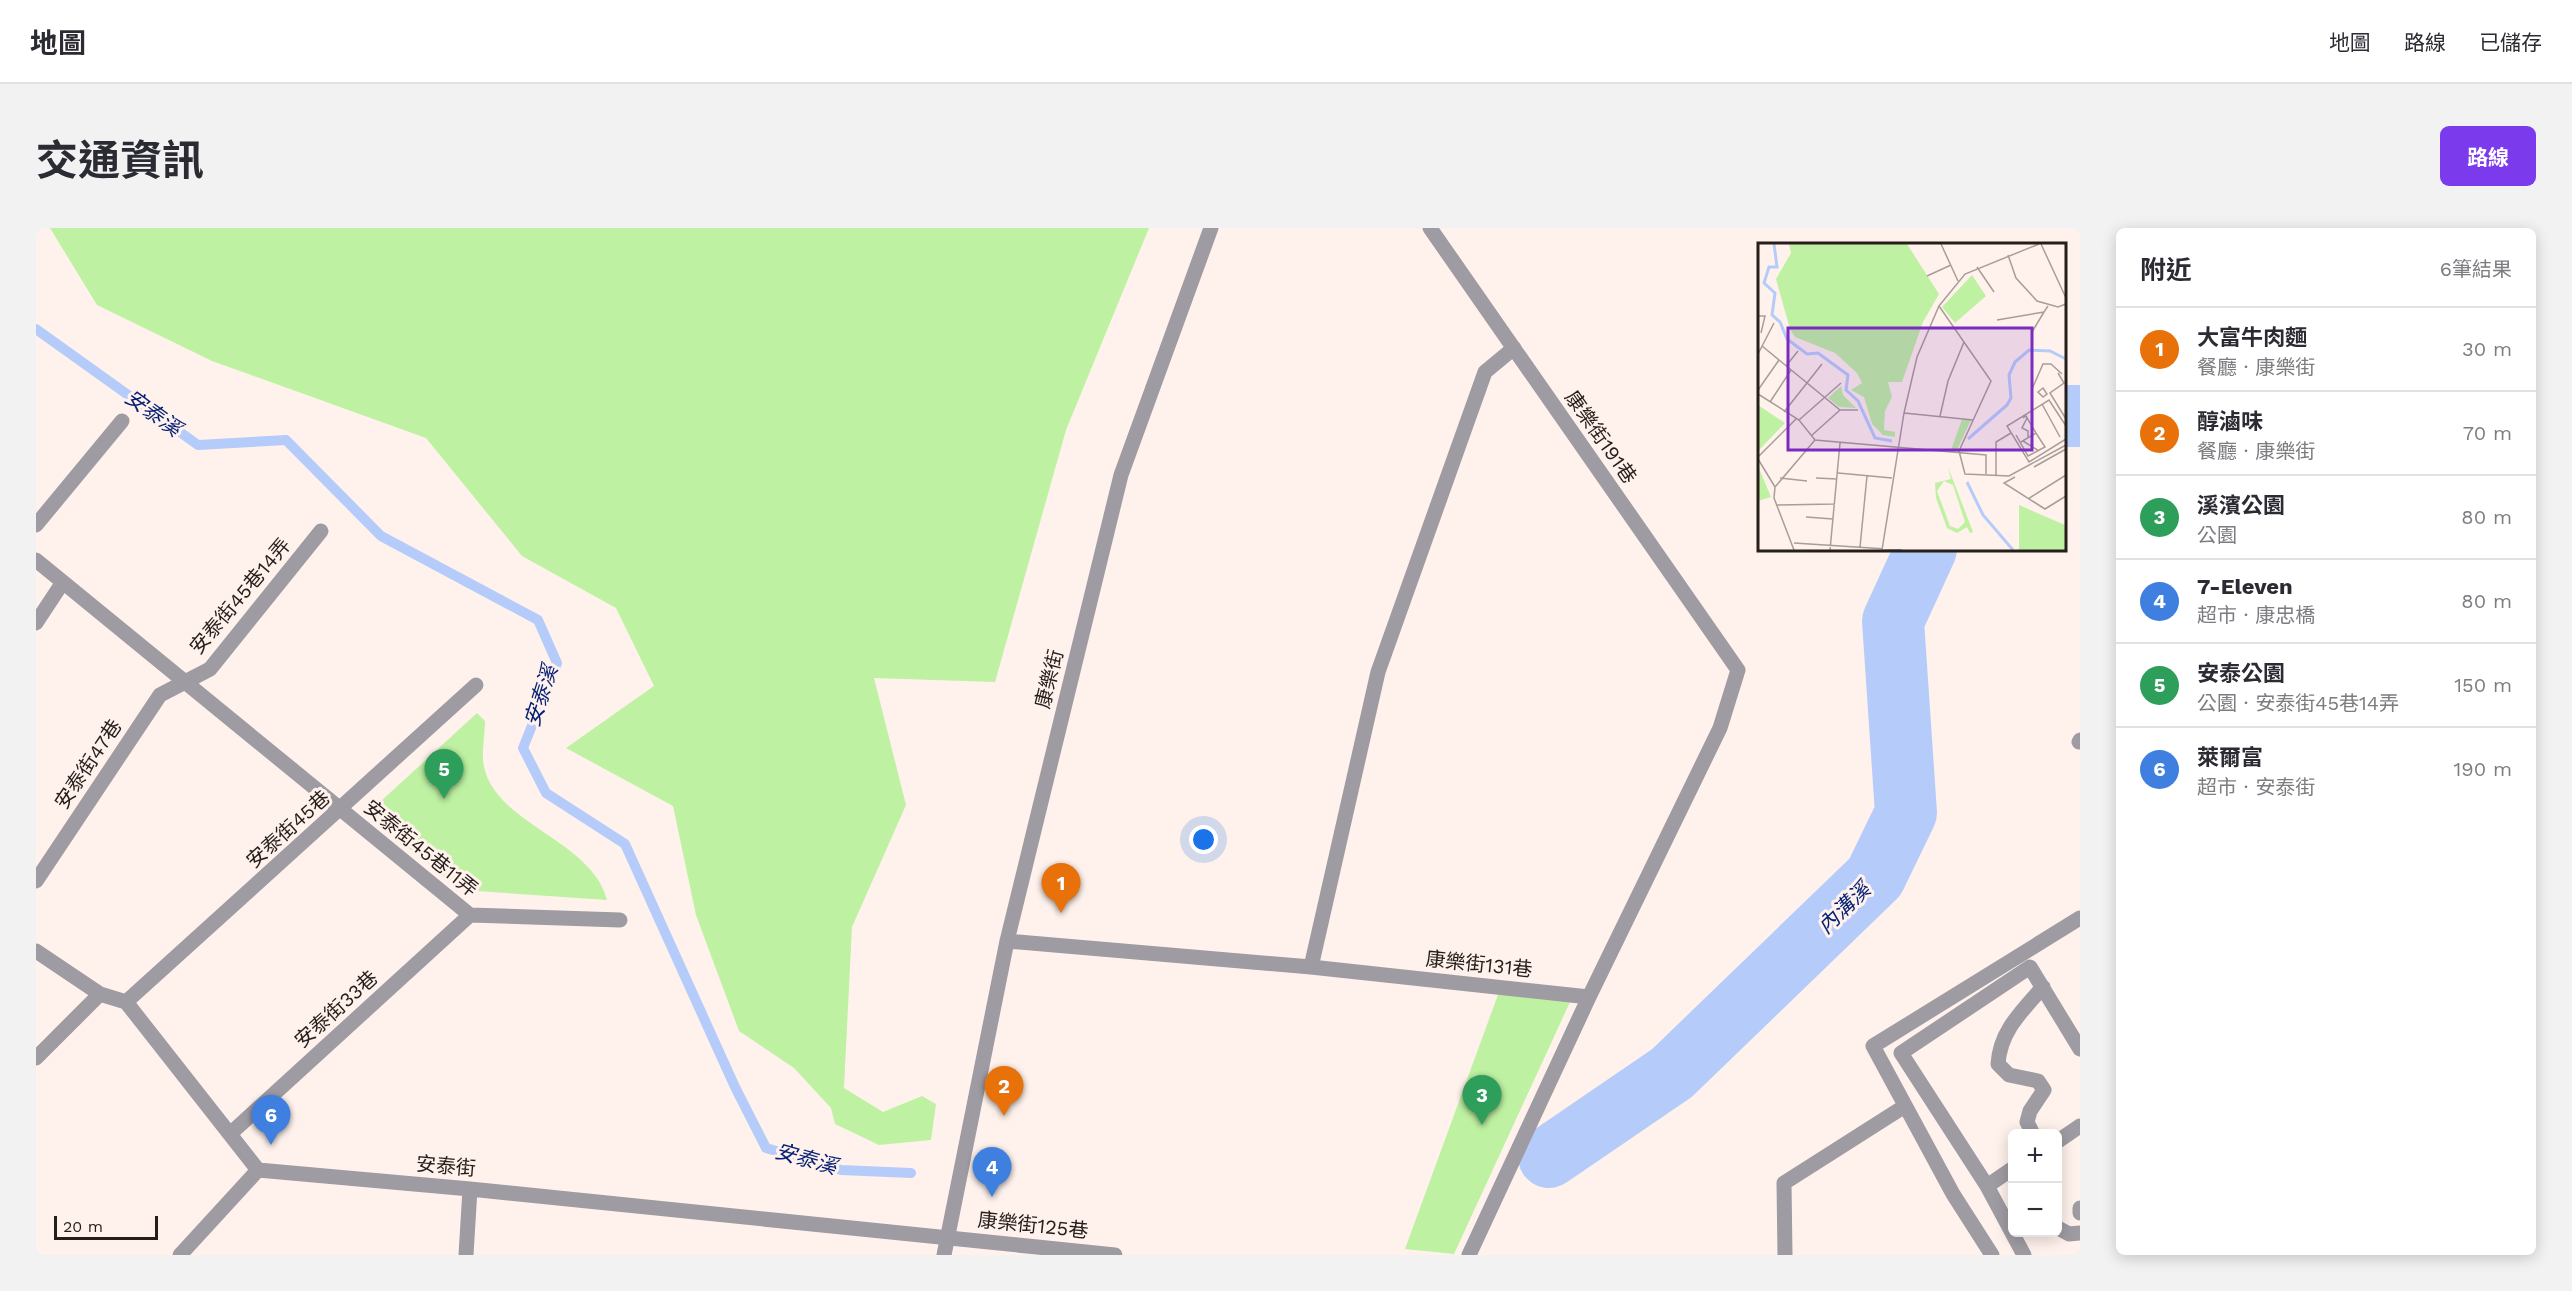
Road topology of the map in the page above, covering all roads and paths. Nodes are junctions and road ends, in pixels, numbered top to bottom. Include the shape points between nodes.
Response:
1 (1211, 228) edge
2 (1430, 228) edge
3 (1514, 348) junction
4 (122, 421) dead end
5 (36, 525) edge
6 (321, 531) dead end
7 (36, 560) edge
8 (63, 582) junction
9 (36, 623) edge
10 (185, 682) junction
11 (476, 685) dead end
12 (341, 809) junction
13 (36, 881) edge
14 (470, 915) junction
15 (2080, 918) edge
16 (620, 920) dead end
17 (1007, 941) junction
18 (36, 951) edge
19 (2026, 961) junction
20 (1311, 967) junction
21 (2043, 987) junction
22 (100, 994) junction
23 (1589, 997) junction
24 (126, 1002) junction
25 (2080, 1049) edge
26 (36, 1058) edge
27 (1905, 1106) junction
28 (2080, 1126) edge
29 (2030, 1129) edge
30 (230, 1134) junction
31 (2062, 1138) edge
32 (258, 1170) junction
33 (2008, 1175) edge
34 (1987, 1186) junction
35 (470, 1189) junction
36 (2062, 1230) edge
37 (2080, 1233) edge
38 (947, 1237) junction
39 (180, 1255) edge
40 (466, 1255) edge
41 (944, 1255) edge
42 (1115, 1255) edge
43 (1469, 1255) edge
44 (1785, 1255) edge
45 (1992, 1255) edge
46 (2024, 1255) edge

1 - 17 street, 康樂街 via 1121,475
2 - 3 street, 康樂街191巷
3 - 20 street via 1485,372 1378,672
3 - 23 street, 康樂街191巷 via 1738,670 1720,728
4 - 5 street
6 - 10 street, 安泰街45巷14弄 via 210,669
7 - 8 street, 安泰街45巷14弄
8 - 9 street
8 - 10 street, 安泰街45巷14弄
10 - 12 street, 安泰街45巷14弄
10 - 13 street, 安泰街47巷 via 160,695
11 - 12 street, 安泰街45巷
12 - 14 street, 安泰街45巷11弄
12 - 24 street, 安泰街45巷
14 - 16 street, 安泰街45巷11弄
14 - 30 street, 安泰街33巷
15 - 19 street
17 - 20 street, 康樂街131巷
17 - 38 street, 康樂街
18 - 22 street
19 - 21 street
19 - 27 street via 1873,1046
19 - 34 street via 1901,1053
20 - 23 street, 康樂街131巷
21 - 25 street
21 - 29 street via 2012,1022 1999,1047 1998,1064 2009,1075 2038,1081 2044,1090 2030,1111 2027,1122
22 - 24 street
22 - 26 street
23 - 43 street
24 - 30 street
27 - 44 street via 1784,1183
27 - 45 street
28 - 31 street
30 - 32 street
32 - 35 street, 安泰街
32 - 39 street
33 - 34 street
34 - 46 street
35 - 38 street, 安泰街
35 - 40 street
36 - 37 street
38 - 41 street
38 - 42 street, 康樂街125巷

